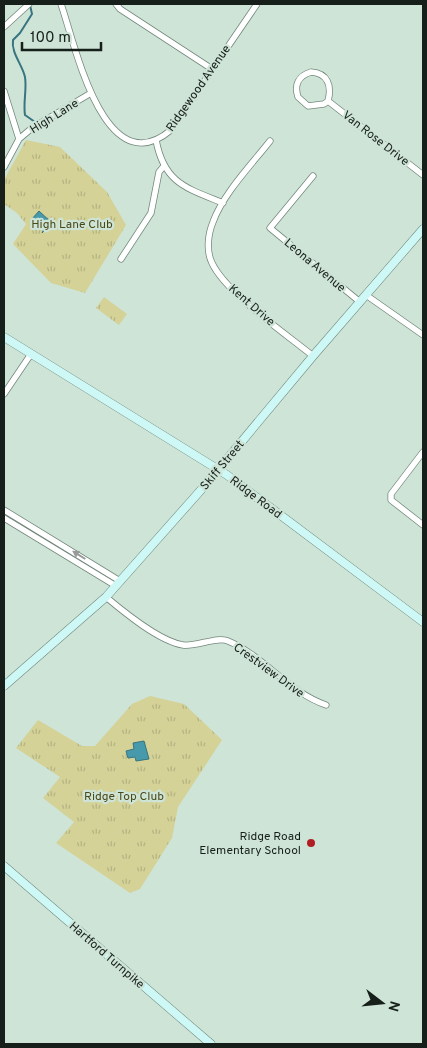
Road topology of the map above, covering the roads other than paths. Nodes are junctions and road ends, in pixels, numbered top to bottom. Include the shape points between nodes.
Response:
1 (29, 4) edge
2 (61, 4) edge
3 (116, 4) edge
4 (257, 4) edge
5 (4, 27) edge
6 (212, 69) junction
7 (4, 91) edge
8 (91, 93) junction
9 (328, 101) junction
10 (20, 139) junction
11 (156, 140) junction
12 (270, 141) dead end
13 (164, 166) junction
14 (4, 167) edge
15 (423, 175) edge
16 (313, 176) dead end
17 (223, 203) junction
18 (423, 229) edge
19 (121, 259) dead end
20 (366, 295) junction
21 (360, 302) junction
22 (423, 336) edge
23 (4, 337) edge
24 (31, 354) junction
25 (312, 356) junction
26 (4, 394) edge
27 (423, 452) edge
28 (218, 469) junction
29 (4, 510) edge
30 (4, 518) edge
31 (423, 524) edge
32 (43, 534) junction
33 (39, 540) junction
34 (118, 584) junction
35 (106, 596) junction
36 (423, 622) edge
37 (4, 686) edge
38 (326, 705) dead end
39 (4, 866) edge
40 (211, 1044) edge

1 - 5 street
2 - 8 street, Ridgewood Avenue
3 - 6 street
4 - 6 street, Ridgewood Avenue
6 - 11 street, Ridgewood Avenue via 171,130
7 - 10 street
8 - 10 street, High Lane via 32,128
8 - 11 street, Ridgewood Avenue via 117,134 138,142
9 - 9 street via 330,87 324,76 311,72 299,78 296,91 302,102 314,106
9 - 15 street, Van Rose Drive
10 - 14 street, High Lane
11 - 13 street
12 - 17 street, Kent Drive
13 - 17 street via 183,186
13 - 19 street via 150,213
16 - 21 street, Leona Avenue via 270,228
17 - 25 street, Kent Drive via 210,232 212,263 227,284
18 - 20 main road, Skiff Street
20 - 21 main road, Skiff Street
20 - 22 street
21 - 25 main road, Skiff Street
23 - 24 main road, Ridge Road
24 - 26 street
24 - 28 main road, Ridge Road
25 - 28 main road, Skiff Street
27 - 31 street via 391,500
28 - 34 main road, Skiff Street
28 - 36 main road, Ridge Road
29 - 32 street
30 - 33 street
32 - 33 street
34 -> 32 street
33 - 34 street
34 - 35 main road, Skiff Street
35 - 37 main road, Skiff Street
35 - 38 street, Crestview Drive via 163,638 184,645 226,639 311,700
39 - 40 main road, Hartford Turnpike

